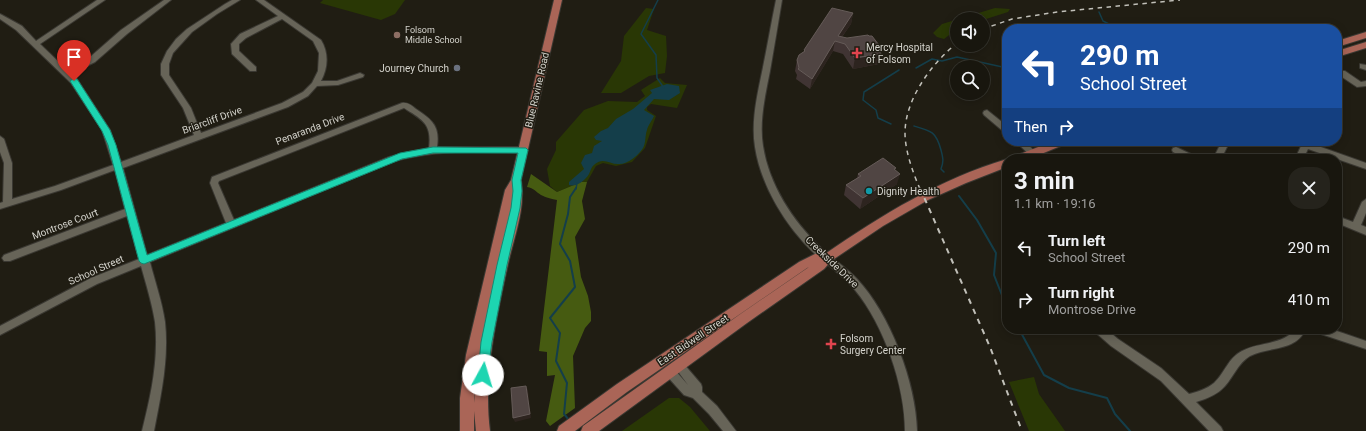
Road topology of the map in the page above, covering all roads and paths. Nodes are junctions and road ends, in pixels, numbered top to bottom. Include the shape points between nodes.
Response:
1 (168, 0) edge
2 (237, 0) edge
3 (259, 0) edge
4 (558, 0) edge
5 (779, 0) edge
6 (98, 1) edge
7 (0, 16) edge
8 (283, 16) junction
9 (1366, 35) edge
10 (1342, 42) edge
11 (36, 44) junction
12 (1366, 45) edge
13 (1342, 52) edge
14 (252, 69) dead end
15 (67, 73) junction
16 (1342, 73) dead end
17 (360, 75) dead end
18 (316, 84) junction
19 (1363, 84) edge
20 (987, 113) dead end
21 (1002, 126) edge
22 (199, 137) junction
23 (0, 139) edge
24 (1025, 146) edge
25 (1055, 146) edge
26 (1309, 146) edge
27 (433, 150) junction
28 (523, 150) junction
29 (1176, 150) dead end
30 (1034, 154) edge
31 (1040, 154) edge
32 (1184, 154) edge
33 (1332, 154) edge
34 (1342, 158) edge
35 (4, 159) edge
36 (1002, 165) edge
37 (118, 166) junction
38 (1366, 166) edge
39 (516, 180) junction
40 (1366, 202) edge
41 (507, 203) junction
42 (4, 205) edge
43 (130, 211) junction
44 (1342, 221) edge
45 (231, 225) junction
46 (1356, 226) junction
47 (1366, 231) edge
48 (510, 233) junction
49 (7, 258) dead end
50 (826, 258) junction
51 (144, 261) junction
52 (729, 315) junction
53 (478, 329) junction
54 (0, 331) edge
55 (1104, 334) edge
56 (1298, 334) edge
57 (1332, 334) edge
58 (1366, 345) edge
59 (485, 359) junction
60 (665, 359) junction
61 (674, 369) junction
62 (1186, 400) junction
63 (592, 429) edge
64 (148, 431) edge
65 (467, 431) edge
66 (483, 431) edge
67 (564, 431) edge
68 (730, 431) edge
69 (911, 431) edge
70 (1217, 431) edge

1 - 15 street via 124,32 92,60
2 - 22 street via 216,11 183,36 165,59 165,75 187,108
3 - 8 street, Briarcliff Drive
4 - 28 main road, Blue Ravine Road
5 - 50 street, Creekside Drive via 759,105 759,146 780,205 796,227
6 - 11 street
7 - 11 street via 19,28
8 - 14 street via 243,36 235,44 235,52
8 - 18 street, Briarcliff Drive via 316,39 322,47 322,73
9 - 10 main road
11 - 15 street
12 - 13 main road
15 - 37 street via 106,130
16 - 19 street
17 - 18 street via 338,83
18 - 22 street, Briarcliff Drive via 306,94 289,104
20 - 21 street
22 - 37 street, Briarcliff Drive
23 - 35 street
24 - 30 street
25 - 31 main road
26 - 33 street
27 - 28 street, School Street
27 - 45 street, School Street via 410,153 392,159
27 - 45 street, Penaranda Drive via 435,132 431,124 405,105 215,179 214,184
28 - 39 main road, Blue Ravine Road
29 - 32 street
34 - 38 street
35 - 42 street
36 - 50 main road, East Bidwell Street via 939,190 879,223
37 - 42 street, Briarcliff Drive
37 - 43 street
39 - 41 main road, Blue Ravine Road
39 - 48 main road, Blue Ravine Road via 518,191
40 - 46 street
41 - 48 main road via 511,205 507,225
41 - 53 main road, Blue Ravine Road
43 - 49 street, Montrose Court
43 - 51 street
44 - 46 street
45 - 51 street, School Street
46 - 47 street
48 - 59 main road, Blue Ravine Road via 486,342
50 - 52 main road, East Bidwell Street via 803,265
50 - 61 main road, East Bidwell Street via 820,266
50 - 69 street, Creekside Drive via 864,293 880,319 905,378 911,410
51 - 54 street, School Street via 71,292
51 - 64 street via 159,315 162,349 158,388
52 - 60 main road, East Bidwell Street
52 - 61 main road via 721,329 680,358
53 - 59 main road via 481,336 478,350 481,358
53 - 65 main road, Blue Ravine Road via 469,376
55 - 62 street via 1162,376
56 - 62 street via 1289,341 1246,353 1232,365 1217,387
57 - 58 street
59 - 66 main road, Blue Ravine Road via 480,407
60 - 63 main road via 665,366 619,399
60 - 67 main road, East Bidwell Street
61 - 63 main road, East Bidwell Street
61 - 68 street via 688,392 696,394
62 - 70 street via 1198,415

